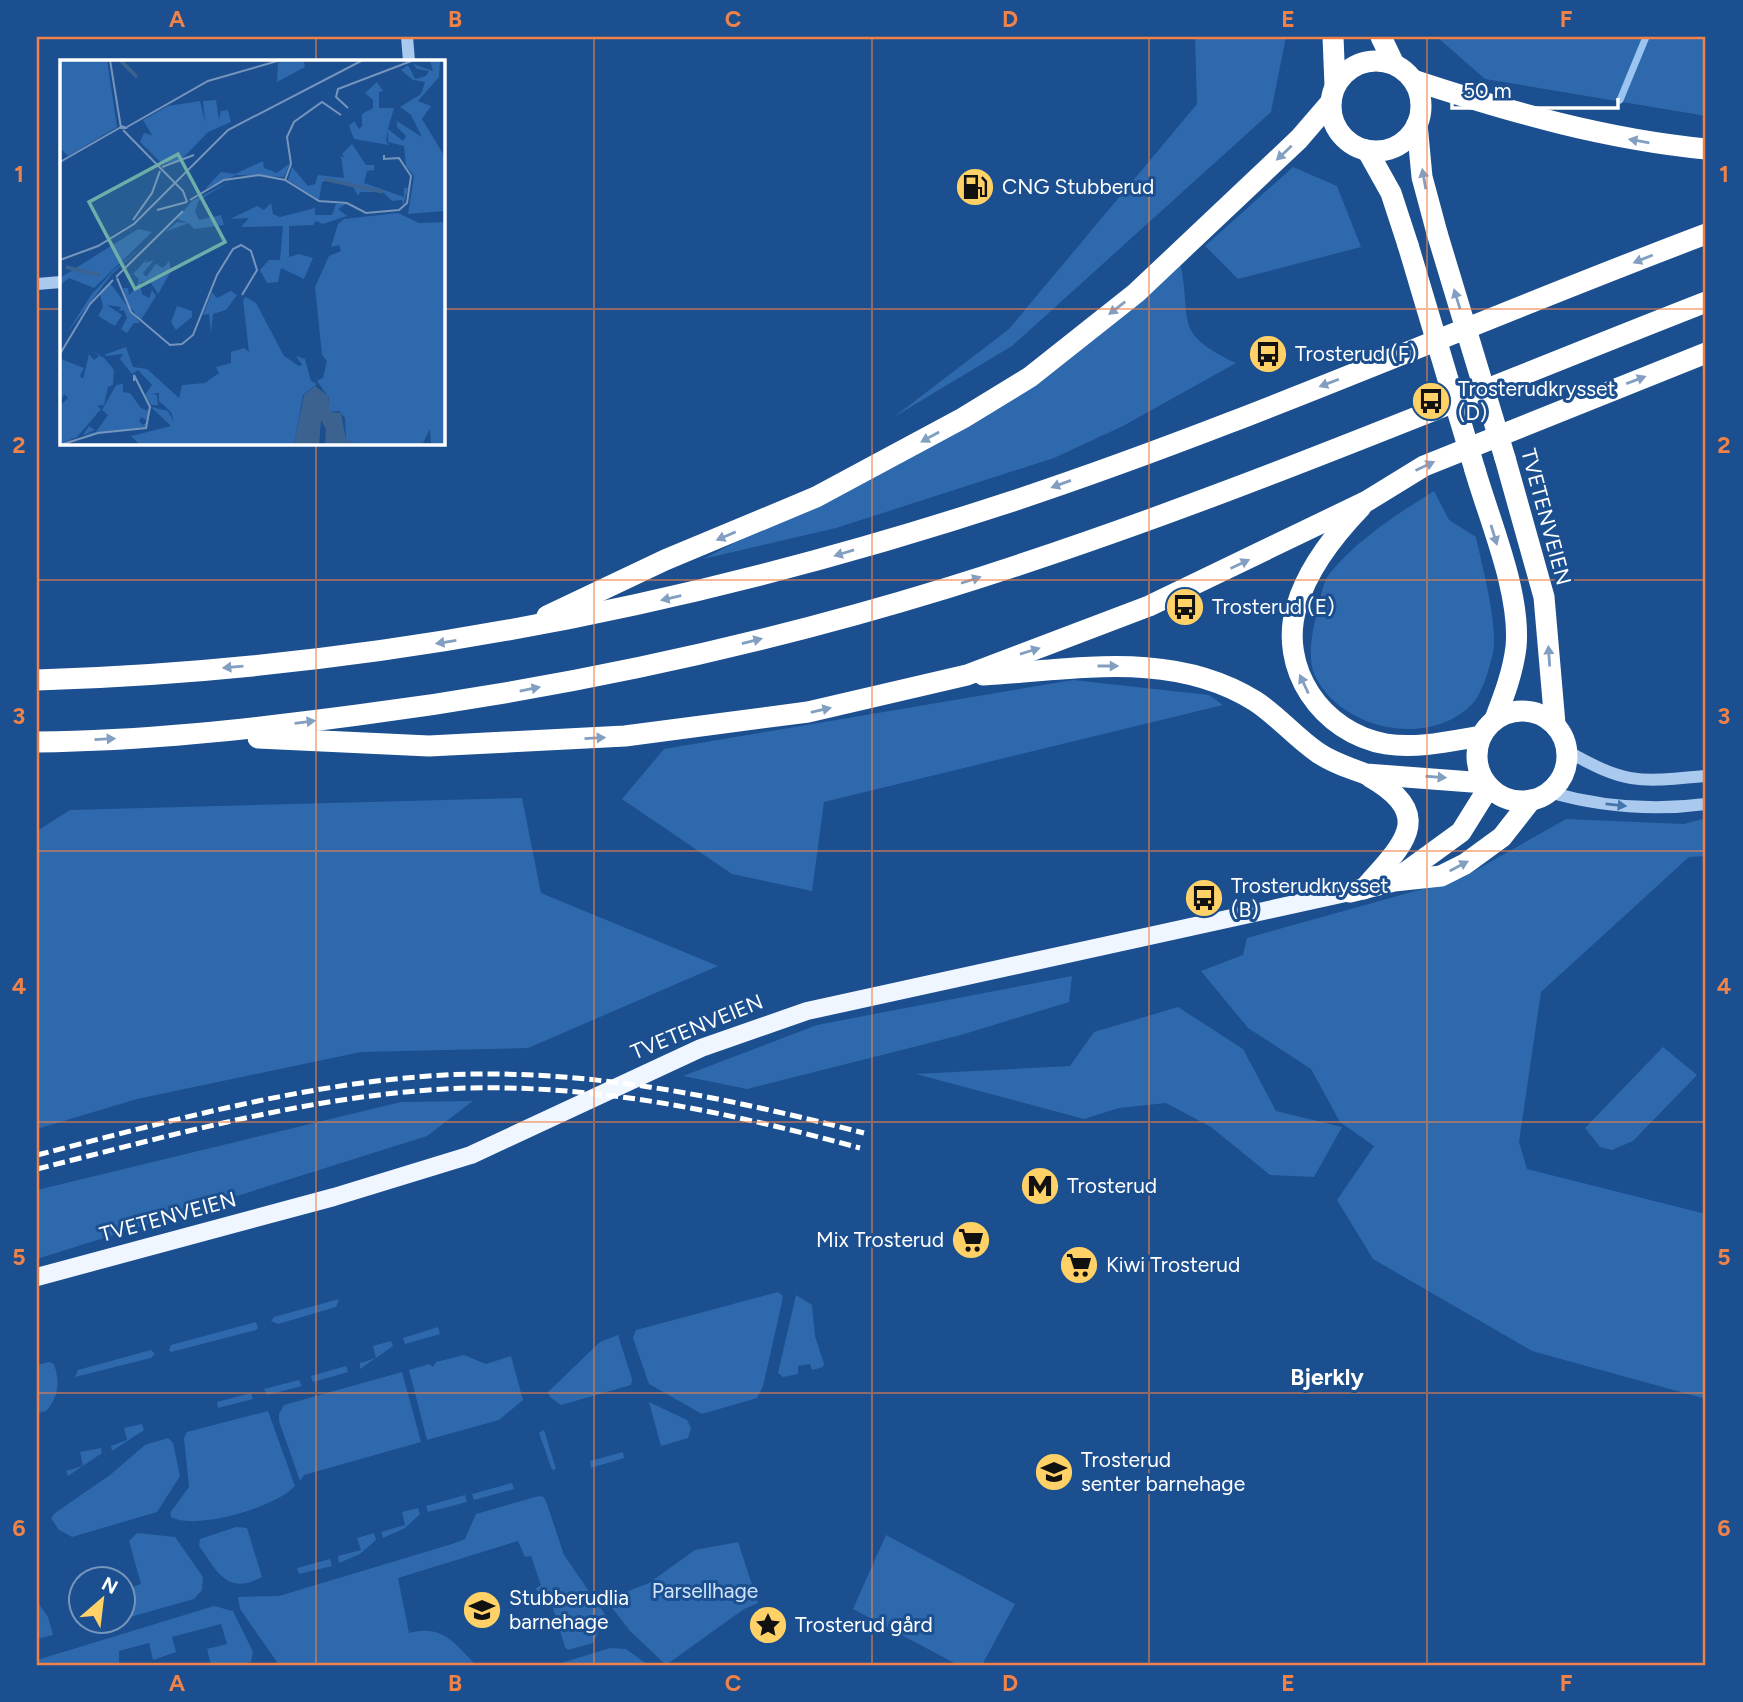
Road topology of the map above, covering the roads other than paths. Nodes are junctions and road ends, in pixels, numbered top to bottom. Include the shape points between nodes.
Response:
1 (407, 37) edge
2 (1334, 37) edge
3 (1381, 37) edge
4 (409, 60) edge
5 (1394, 64) junction
6 (1413, 80) junction
7 (1332, 94) junction
8 (1417, 124) junction
9 (1706, 149) edge
10 (1367, 150) junction
11 (1706, 233) edge
12 (60, 282) edge
13 (37, 284) edge
14 (1706, 302) edge
15 (1706, 353) edge
16 (1367, 501) junction
17 (513, 631) junction
18 (967, 675) junction
19 (37, 680) edge
20 (1495, 719) junction
21 (1555, 724) junction
22 (188, 734) junction
23 (1481, 736) junction
24 (37, 742) edge
25 (1567, 751) junction
26 (1706, 776) edge
27 (1379, 778) junction
28 (1487, 785) junction
29 (1540, 796) junction
30 (1706, 804) edge
31 (1394, 881) junction
32 (1357, 890) junction
33 (37, 1277) edge

1 - 4 street
2 - 7 highway
3 - 5 highway
5 - 6 highway
5 - 7 highway via 1367,61 1343,74
6 - 8 highway via 1420,97
9 -> 6 highway via 1591,133
7 - 10 highway via 1339,134
7 -> 17 highway via 1299,139 1136,293 1030,377 816,497
8 - 10 highway via 1411,135 1391,149
21 -> 8 highway, TVETENVEIEN, bridge via 1544,597 1437,233 1422,177
10 -> 20 highway, bridge via 1391,193 1504,566 1515,621 1512,669
11 -> 17 highway via 1263,409 1015,500 761,577
12 - 13 street
22 -> 14 highway via 504,694 676,659 948,588 1161,515
16 -> 15 highway via 1424,466
18 -> 16 highway via 1149,606
23 -> 16 highway via 1397,745 1351,732 1321,711 1303,683 1294,653 1293,622 1301,594 1339,531
17 -> 19 highway via 288,662
22 -> 18 highway via 429,746 625,736 796,715
18 -> 27 highway via 1141,666 1181,671 1220,684 1266,709 1316,752
20 - 21 highway via 1526,710
20 - 23 highway
21 - 25 highway, TVETENVEIEN
24 -> 22 highway
23 - 28 highway via 1476,760
25 - 26 street via 1626,780
25 - 29 highway, TVETENVEIEN via 1564,773
27 -> 28 highway
27 - 32 highway via 1406,807 1407,830 1396,852
28 - 29 highway via 1509,799
28 - 31 highway, TVETENVEIEN via 1461,832
29 -> 30 street via 1646,808
31 -> 29 highway, TVETENVEIEN via 1441,876 1465,864 1502,836
31 - 32 highway, TVETENVEIEN
32 - 33 main road, TVETENVEIEN via 844,1001 771,1022 701,1048 471,1155

